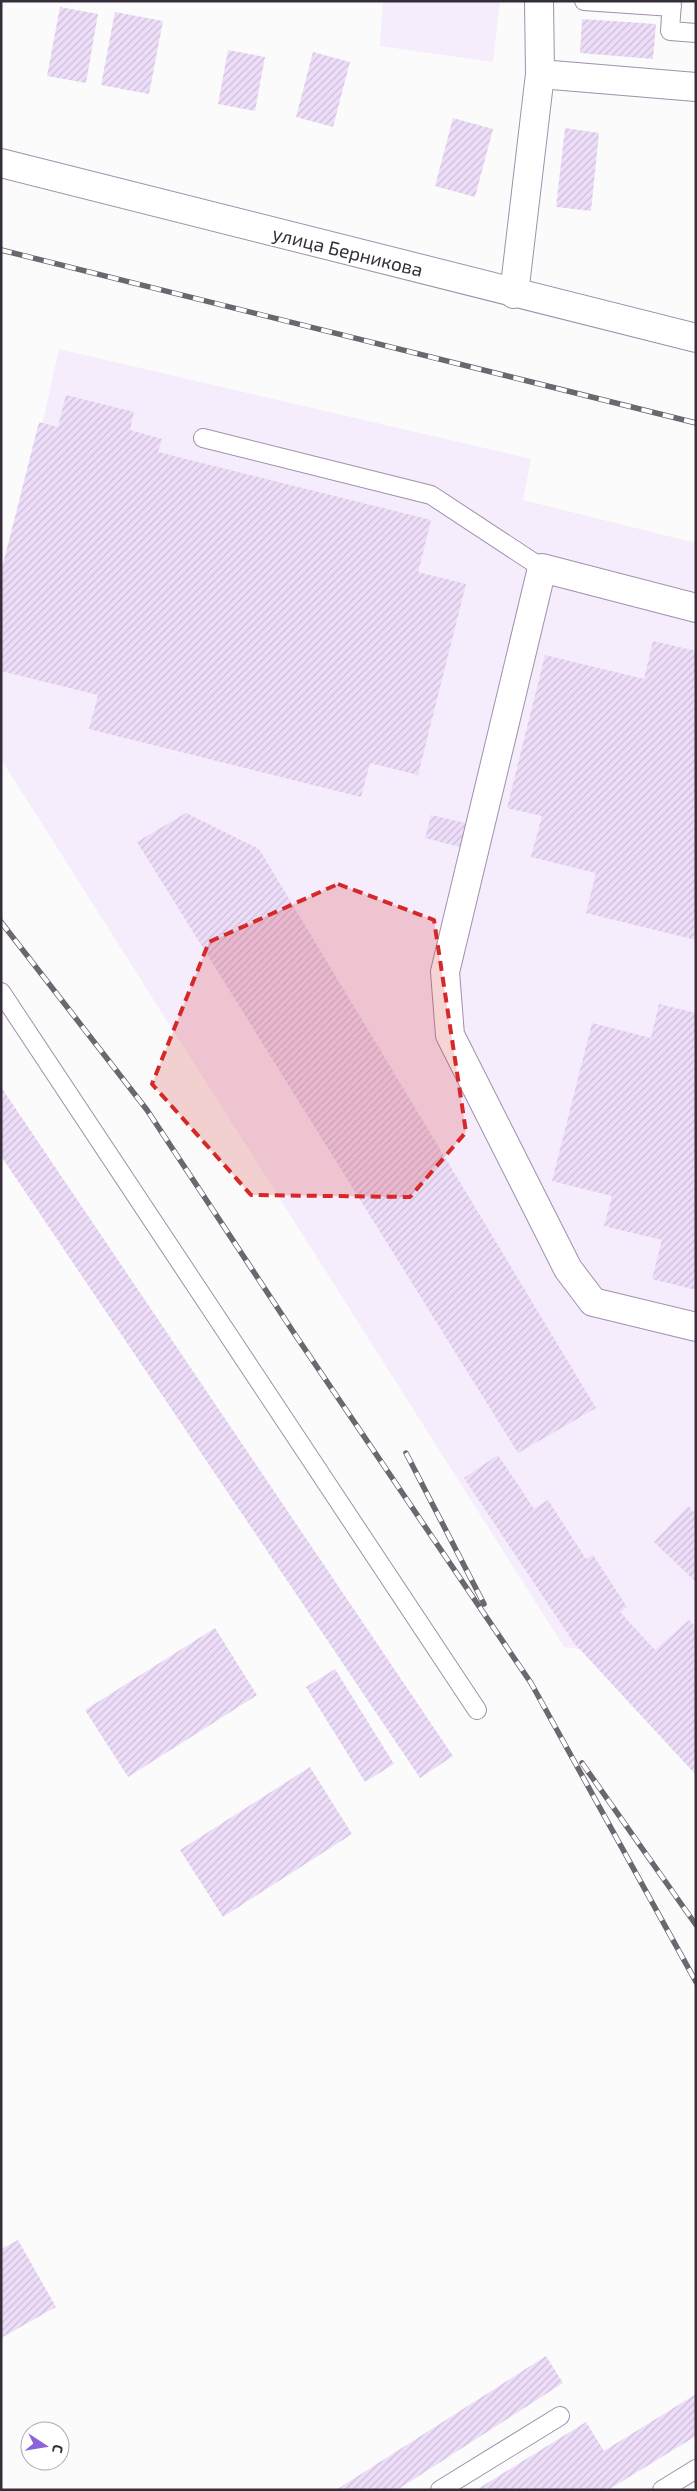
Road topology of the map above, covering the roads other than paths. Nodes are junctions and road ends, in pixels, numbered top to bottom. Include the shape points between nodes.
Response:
1 (539, 1) edge
2 (584, 1) edge
3 (672, 4) edge
4 (696, 33) edge
5 (540, 74) junction
6 (696, 87) edge
7 (1, 163) edge
8 (514, 294) junction
9 (696, 338) edge
10 (204, 438) dead end
11 (542, 568) junction
12 (696, 608) edge
13 (1, 992) edge
14 (696, 1327) edge
15 (477, 1710) dead end
16 (560, 2416) dead end
17 (696, 2469) edge
18 (440, 2490) edge
19 (662, 2490) edge

1 - 5 street
2 - 3 lane
3 - 4 lane via 670,31
5 - 6 street
5 - 8 street
7 - 8 street, улица Берникова
8 - 9 street, улица Берникова
10 - 11 lane via 431,494
11 - 12 street
11 - 14 street via 445,972 450,1035 568,1269 593,1302
13 - 15 lane
16 - 18 lane
17 - 19 lane

